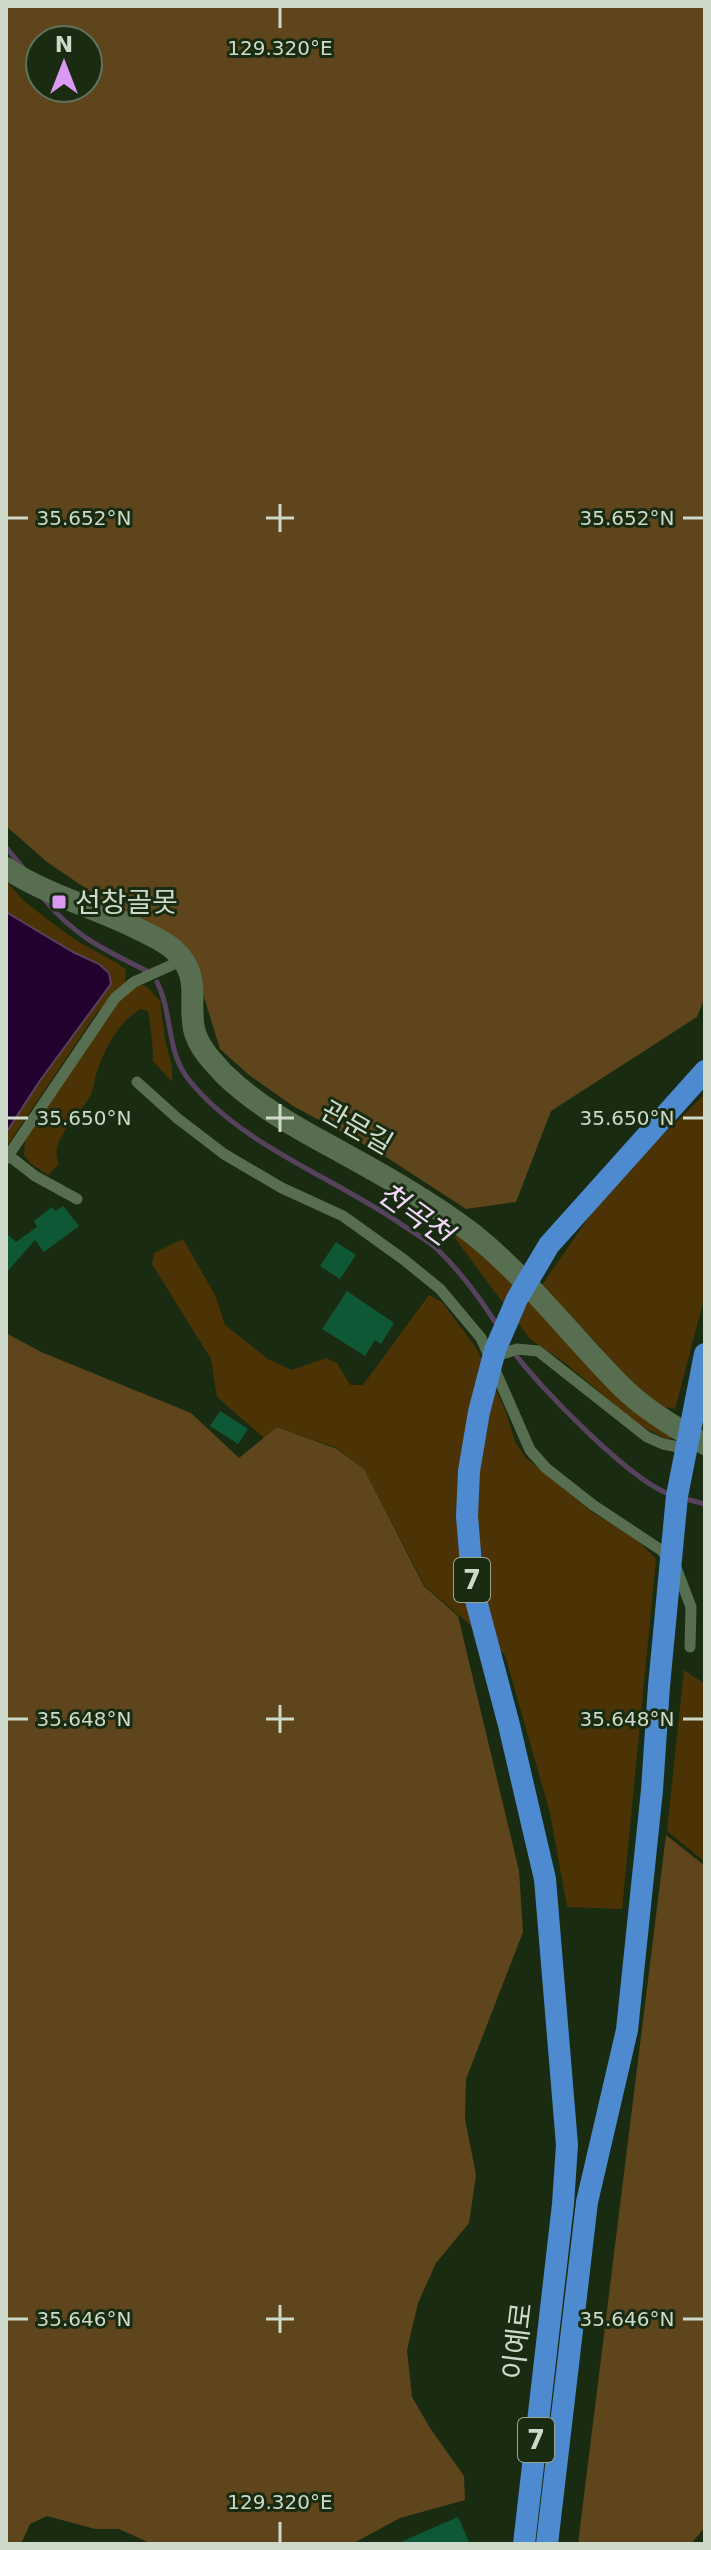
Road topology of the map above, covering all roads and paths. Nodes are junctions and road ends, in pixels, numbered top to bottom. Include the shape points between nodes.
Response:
1 (6, 868) edge
2 (183, 960) junction
3 (705, 1071) edge
4 (137, 1082) dead end
5 (7, 1157) edge
6 (77, 1199) dead end
7 (491, 1358) junction
8 (704, 1358) edge
9 (705, 1444) edge
10 (705, 1451) edge
11 (690, 1647) dead end
12 (524, 2544) edge
13 (547, 2544) edge

1 - 2 street via 143,931
2 - 5 lane via 134,982 115,998
2 - 9 street, 관문길 via 192,979 195,1031 225,1075 277,1115 474,1235 621,1387
3 - 12 highway, 이예로 / 7 via 549,1245 517,1299 495,1350 469,1471 473,1589 545,1879 567,2145
4 - 7 lane via 224,1154 343,1216 425,1275 472,1326
5 - 6 lane
7 - 10 lane via 513,1350 538,1351 647,1437
7 - 11 lane via 530,1450 546,1468 675,1565 691,1607
8 - 13 highway, 이예로 / 7 via 677,1496 627,2030 587,2202

